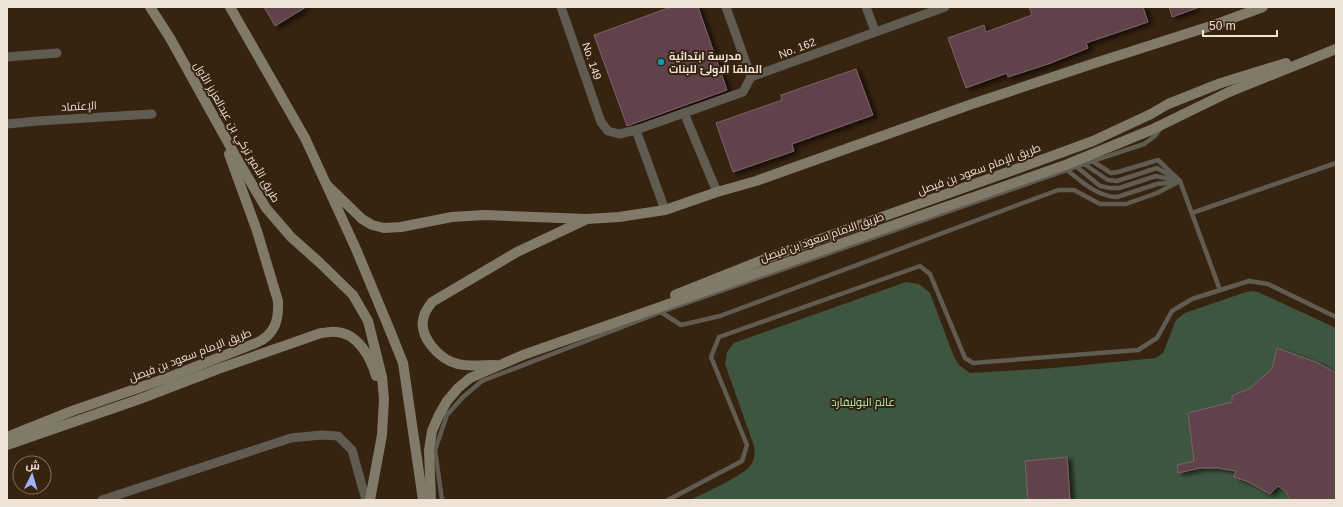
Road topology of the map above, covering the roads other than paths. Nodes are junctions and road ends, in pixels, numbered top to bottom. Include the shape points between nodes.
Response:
1 (150, 7) edge
2 (230, 7) edge
3 (560, 7) edge
4 (726, 7) edge
5 (866, 7) edge
6 (945, 7) edge
7 (1263, 7) edge
8 (875, 31) junction
9 (1336, 49) edge
10 (57, 53) dead end
11 (1320, 55) junction
12 (7, 56) edge
13 (751, 77) junction
14 (684, 113) junction
15 (152, 114) dead end
16 (1168, 120) junction
17 (7, 124) edge
18 (636, 130) junction
19 (1151, 130) joint
20 (222, 131) junction
21 (1092, 161) junction
22 (1336, 163) edge
23 (1084, 164) junction
24 (1077, 167) junction
25 (1067, 170) junction
26 (1180, 181) junction
27 (1017, 182) junction
28 (1029, 184) junction
29 (328, 186) junction
30 (717, 192) junction
31 (665, 210) junction
32 (1192, 213) junction
33 (587, 220) junction
34 (1220, 290) junction
35 (647, 311) junction
36 (661, 312) junction
37 (1336, 317) edge
38 (499, 364) junction
39 (384, 399) junction
40 (7, 437) edge
41 (7, 445) edge
42 (102, 500) edge
43 (366, 500) edge
44 (370, 500) edge
45 (424, 500) edge
46 (431, 500) edge
47 (442, 500) edge
48 (668, 500) edge

1 - 20 main road, طريق الأمير تركي بن عبدالعزيز الأول
2 - 29 main road via 305,138
3 - 18 street, No. 149 via 601,122 608,132 619,134
4 - 13 street
5 - 8 street
6 - 8 street, No. 162
7 - 30 main road via 979,102 756,181
8 - 13 street, No. 162
9 - 11 main road, طريق الإمام سعود بن فيصل
10 - 12 street
11 - 16 main road, طريق الإمام سعود بن فيصل
11 - 35 main road, طريق الإمام سعود بن فيصل via 1221,83 1168,104 1093,141 736,270 675,295
13 - 14 street via 743,92
14 - 18 street
14 - 30 street
15 - 17 street, الإعتماد
16 - 19 main road, طريق الإمام سعود بن فيصل
16 - 21 lane via 1155,136 1144,144
18 - 31 street
19 - 27 main road, طريق الامام سعود بن فيصل
20 - 39 main road, طريق الأمير تركي بن عبدالعزيز الأول via 266,208 291,237 353,296 368,321 382,377
20 - 40 main road, طريق الإمام سعود بن فيصل via 278,301 276,324 269,335 256,343 167,378
21 - 23 lane
21 - 26 lane via 1111,173 1158,160
22 - 32 lane
23 - 24 lane
23 - 26 lane via 1108,180 1117,181 1156,168
24 - 25 lane
24 - 26 lane via 1100,186 1110,188 1119,188 1156,176
25 - 26 lane via 1096,191 1110,197 1157,184
25 - 28 lane
26 - 32 lane
26 - 36 lane via 1158,193 1126,204 1100,204 1074,190 1058,190 720,316 681,325
27 - 28 lane
27 - 35 main road, طريق الامام سعود بن فيصل
28 - 36 lane
29 - 33 main road via 362,219 384,228 452,217 484,215
29 - 45 main road via 403,363
30 - 31 main road
31 - 33 main road
32 - 34 lane
33 - 38 main road via 517,252 432,302 428,308 422,323 424,332 430,344 443,356 465,366
34 - 37 lane via 1249,281 1268,284
34 - 48 lane via 1192,299 1172,311 1157,338 1138,350 973,362 965,358 930,274 920,266 719,338 711,357 747,445 742,461
35 - 38 main road, طريق الامام سعود بن فيصل
36 - 47 lane via 482,381 463,397 447,415 435,450
38 - 46 main road via 470,378 458,388 439,415 432,432 429,450
39 - 41 main road, طريق الإمام سعود بن فيصل via 374,368 355,339 336,332 321,333
39 - 44 main road, طريق الأمير تركي بن عبدالعزيز الأول via 382,435
42 - 43 street via 291,438 321,435 338,436 352,450

